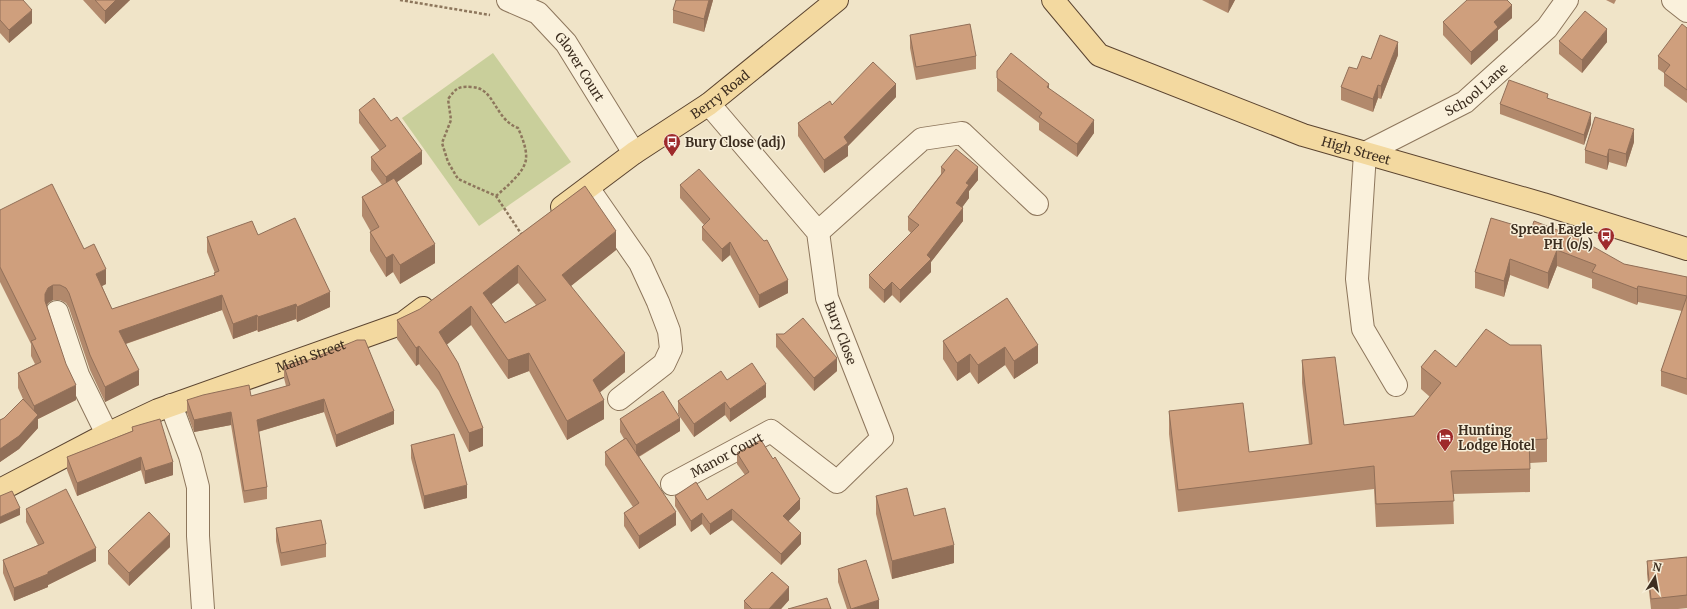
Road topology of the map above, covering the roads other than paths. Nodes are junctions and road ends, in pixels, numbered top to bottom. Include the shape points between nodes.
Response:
1 (508, 0) edge
2 (837, 0) edge
3 (1053, 0) edge
4 (1567, 0) edge
5 (1673, 0) edge
6 (1687, 11) edge
7 (709, 104) junction
8 (634, 153) junction
9 (1365, 153) junction
10 (592, 184) junction
11 (1037, 204) dead end
12 (818, 232) junction
13 (522, 236) edge
14 (1687, 249) edge
15 (440, 295) edge
16 (57, 312) dead end
17 (1396, 385) dead end
18 (619, 399) dead end
19 (171, 405) junction
20 (107, 434) junction
21 (837, 482) joint
22 (672, 484) dead end
23 (0, 490) edge
24 (204, 609) edge

1 - 8 street, Glover Court via 538,13 566,43
2 - 7 main road, Berry Road
3 - 9 main road, High Street via 1099,55 1303,135
4 - 9 street, School Lane via 1547,28 1465,102
5 - 6 street
7 - 8 main road, Berry Road
7 - 12 street
8 - 10 main road, Berry Road
9 - 14 main road, High Street
9 - 17 street via 1357,279 1363,329
10 - 13 main road
10 - 18 street via 640,263 669,331 671,348 664,364
11 - 12 street via 962,133 922,139
12 - 21 street, Bury Close via 827,298 882,438
15 - 19 main road, Main Street via 403,323
16 - 20 street via 78,375
19 - 20 main road, Main Street
19 - 24 street via 190,456 198,487 198,536
20 - 23 main road, Main Street
21 - 22 street, Manor Court via 771,431

